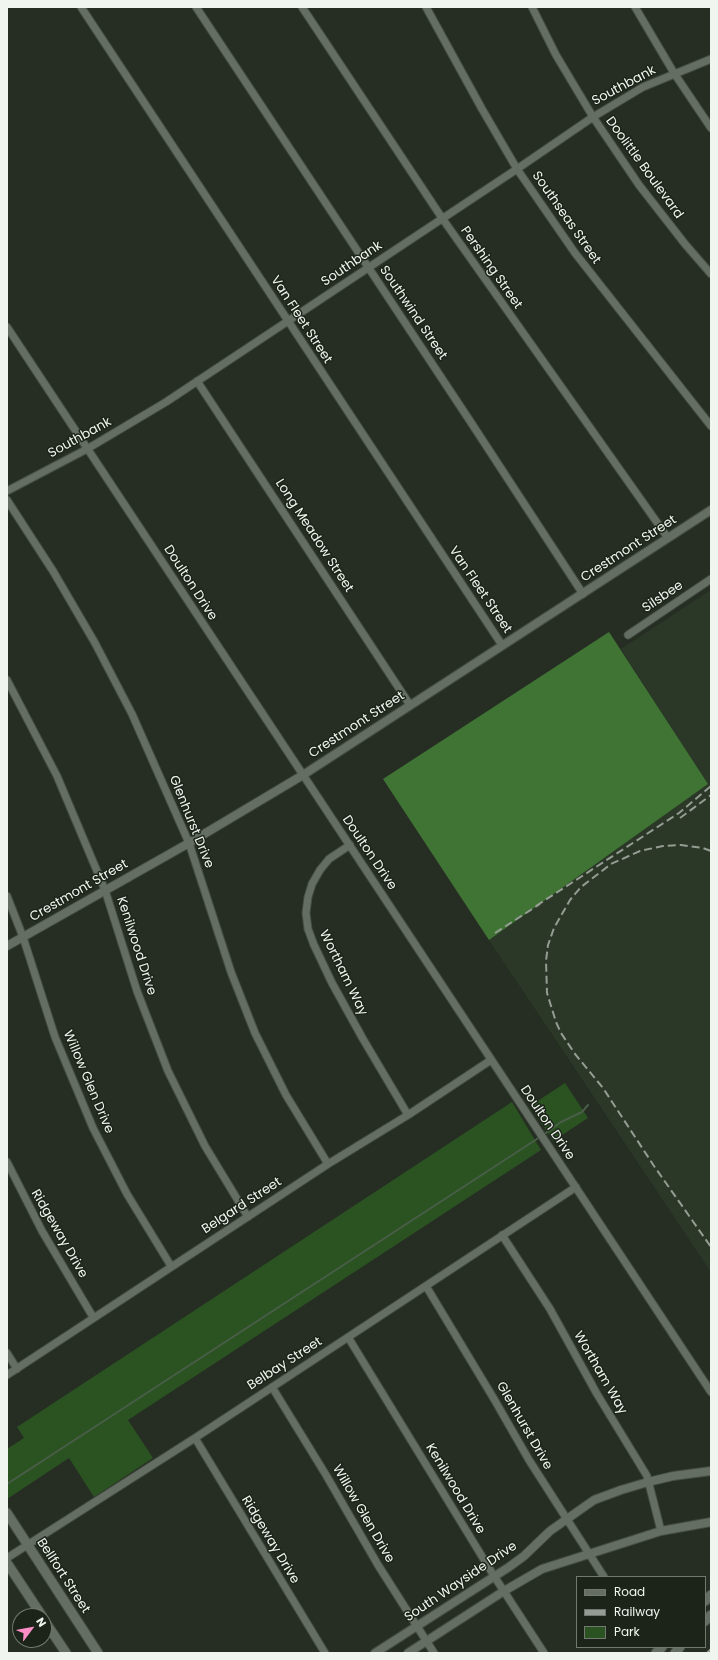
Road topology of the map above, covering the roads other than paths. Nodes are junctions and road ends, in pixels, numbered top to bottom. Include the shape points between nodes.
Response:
1 (80, 7) edge
2 (196, 7) edge
3 (302, 7) edge
4 (426, 7) edge
5 (532, 7) edge
6 (635, 7) edge
7 (711, 59) edge
8 (674, 74) junction
9 (593, 116) junction
10 (711, 128) edge
11 (517, 169) junction
12 (442, 218) junction
13 (368, 267) junction
14 (711, 274) edge
15 (286, 320) junction
16 (7, 327) edge
17 (196, 381) junction
18 (711, 426) edge
19 (87, 448) junction
20 (7, 491) edge
21 (7, 500) edge
22 (711, 510) edge
23 (668, 538) junction
24 (711, 579) edge
25 (582, 594) junction
26 (628, 634) dead end
27 (502, 645) junction
28 (7, 680) edge
29 (410, 705) junction
30 (302, 775) junction
31 (189, 843) junction
32 (350, 845) junction
33 (105, 890) junction
34 (7, 896) edge
35 (23, 938) junction
36 (7, 946) edge
37 (491, 1060) junction
38 (408, 1115) junction
39 (7, 1162) edge
40 (328, 1164) junction
41 (576, 1187) junction
42 (248, 1216) junction
43 (502, 1235) junction
44 (171, 1266) junction
45 (426, 1286) junction
46 (94, 1317) junction
47 (348, 1337) junction
48 (7, 1353) edge
49 (17, 1369) junction
50 (7, 1375) edge
51 (272, 1387) junction
52 (711, 1392) edge
53 (195, 1438) junction
54 (711, 1472) edge
55 (648, 1482) junction
56 (7, 1513) edge
57 (566, 1518) junction
58 (711, 1522) edge
59 (661, 1530) junction
60 (28, 1545) junction
61 (589, 1553) junction
62 (7, 1558) edge
63 (7, 1563) edge
64 (494, 1576) junction
65 (603, 1576) edge
66 (504, 1591) junction
67 (37, 1608) edge
68 (417, 1626) junction
69 (52, 1632) edge
70 (426, 1641) junction
71 (66, 1653) edge
72 (98, 1653) edge
73 (324, 1653) edge
74 (375, 1653) edge
75 (408, 1653) edge
76 (434, 1653) edge
77 (544, 1653) edge

1 - 15 street, Van Fleet Street
2 - 13 street, Southwind Street
3 - 12 street, Pershing Street
4 - 11 street, Southseas Street
5 - 9 street, Doolittle Boulevard via 556,55
6 - 8 street
7 - 8 street, Southbank
8 - 9 street, Southbank via 643,87
8 - 10 street
9 - 11 street, Southbank
9 - 14 street, Doolittle Boulevard via 639,185
11 - 12 street, Southbank
11 - 18 street, Southseas Street via 575,253
12 - 13 street, Southbank
12 - 23 street, Pershing Street
13 - 15 street, Southbank
13 - 25 street, Southwind Street
15 - 17 street, Southbank
15 - 27 street, Van Fleet Street
16 - 19 street, Doulton Drive
17 - 19 street, Southbank via 166,402
17 - 29 street, Long Meadow Street
19 - 20 street, Southbank
19 - 30 street, Doulton Drive
21 - 31 street, Glenhurst Drive via 95,643 132,714
22 - 23 street, Crestmont Street
23 - 25 street, Crestmont Street
24 - 26 street, Silsbee
25 - 27 street, Crestmont Street
27 - 29 street, Crestmont Street
28 - 33 street, Kenilwood Drive via 56,776
29 - 30 street, Crestmont Street
30 - 31 street, Crestmont Street
30 - 32 street, Doulton Drive
31 - 33 street, Crestmont Street
31 - 40 street, Glenhurst Drive via 231,972 256,1033 286,1095
32 - 37 street, Doulton Drive
32 - 38 street, Wortham Way via 329,859 312,884 306,913 308,930 332,983
33 - 35 street, Crestmont Street
33 - 42 street, Kenilwood Drive via 138,991 168,1071 205,1146
34 - 35 street, Willow Glen Drive
35 - 36 street, Crestmont Street
35 - 44 street, Willow Glen Drive via 56,1037 93,1128 126,1194
37 - 38 street, Belgard Street
37 - 41 street, Doulton Drive
38 - 40 street, Belgard Street
39 - 46 street, Ridgeway Drive via 42,1231
40 - 42 street, Belgard Street
41 - 43 street, Belbay Street
41 - 52 street, Doulton Drive
42 - 44 street, Belgard Street
43 - 45 street, Belbay Street
43 - 55 street, Wortham Way via 550,1309 597,1394 648,1476
44 - 46 street, Belgard Street
45 - 47 street, Belbay Street
45 - 57 street, Glenhurst Drive via 528,1460
46 - 49 street, Belgard Street
47 - 51 street, Belbay Street
47 - 64 street, Kenilwood Drive
48 - 49 street
49 - 50 street, Belgard Street
51 - 53 street, Belbay Street
51 - 68 street, Willow Glen Drive
53 - 60 street, Belbay Street
53 - 73 street, Ridgeway Drive
54 - 55 street, South Wayside Drive via 673,1476
55 - 57 street, South Wayside Drive via 594,1500
55 - 59 street, Wortham Way
56 - 60 main road, Bellfort Street
57 - 61 street, Glenhurst Drive
57 - 64 street, South Wayside Drive via 524,1556
58 - 59 street
59 - 61 street
60 - 62 street, Belbay Street
60 - 72 main road, Bellfort Street
61 - 65 street, Glenhurst Drive
61 - 66 street via 542,1569
63 - 67 main road
64 - 66 street, Kenilwood Drive
64 - 68 street, South Wayside Drive
66 - 70 street
66 - 77 street, Kenilwood Drive
68 - 70 street, Willow Glen Drive
68 - 74 street, South Wayside Drive
69 - 71 main road
70 - 75 street
70 - 76 street, Willow Glen Drive

